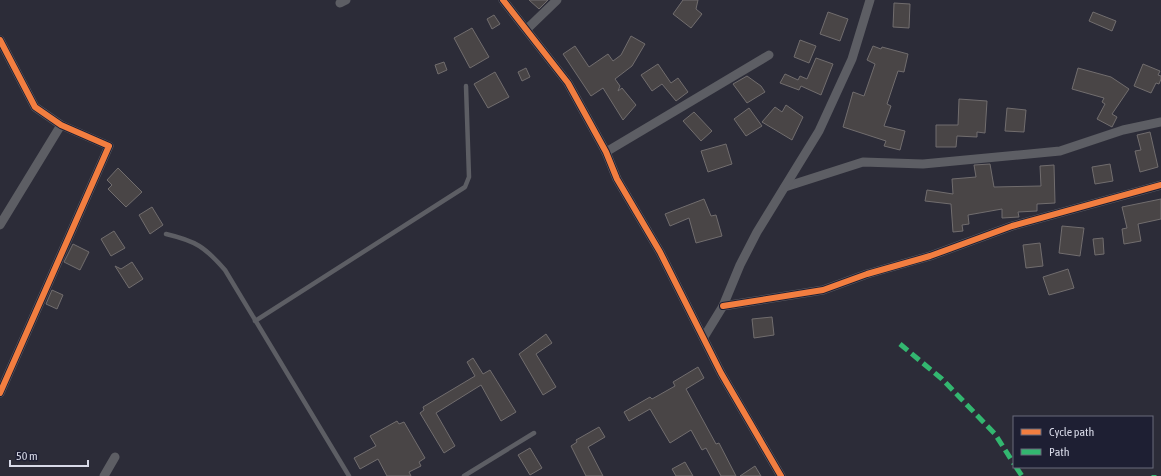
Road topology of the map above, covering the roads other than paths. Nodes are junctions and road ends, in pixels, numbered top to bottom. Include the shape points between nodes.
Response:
1 (502, 0) edge
2 (557, 0) edge
3 (870, 0) edge
4 (527, 29) junction
5 (0, 40) edge
6 (769, 55) dead end
7 (466, 86) dead end
8 (1161, 122) edge
9 (61, 124) junction
10 (606, 152) junction
11 (1161, 185) edge
12 (785, 187) junction
13 (0, 225) edge
14 (166, 234) dead end
15 (723, 306) junction
16 (255, 321) junction
17 (704, 337) junction
18 (0, 393) edge
19 (534, 434) dead end
20 (115, 457) dead end
21 (105, 476) edge
22 (349, 476) edge
23 (464, 476) edge
24 (781, 476) edge

1 - 4 street
2 - 4 street
3 - 12 street via 852,59 819,130
4 - 10 street via 568,83
5 - 9 street via 35,107
6 - 10 street
7 - 16 lane via 469,177 466,187
8 - 12 street via 1123,130 1060,151 923,164 863,162
9 - 13 street
9 - 18 street via 109,146
10 - 17 street via 617,179 660,252
11 - 15 street via 1012,226 930,256 823,290
12 - 15 street via 757,232
14 - 16 lane via 193,241 217,261
15 - 17 street
16 - 22 lane
17 - 24 street via 721,373
19 - 23 lane
20 - 21 street

